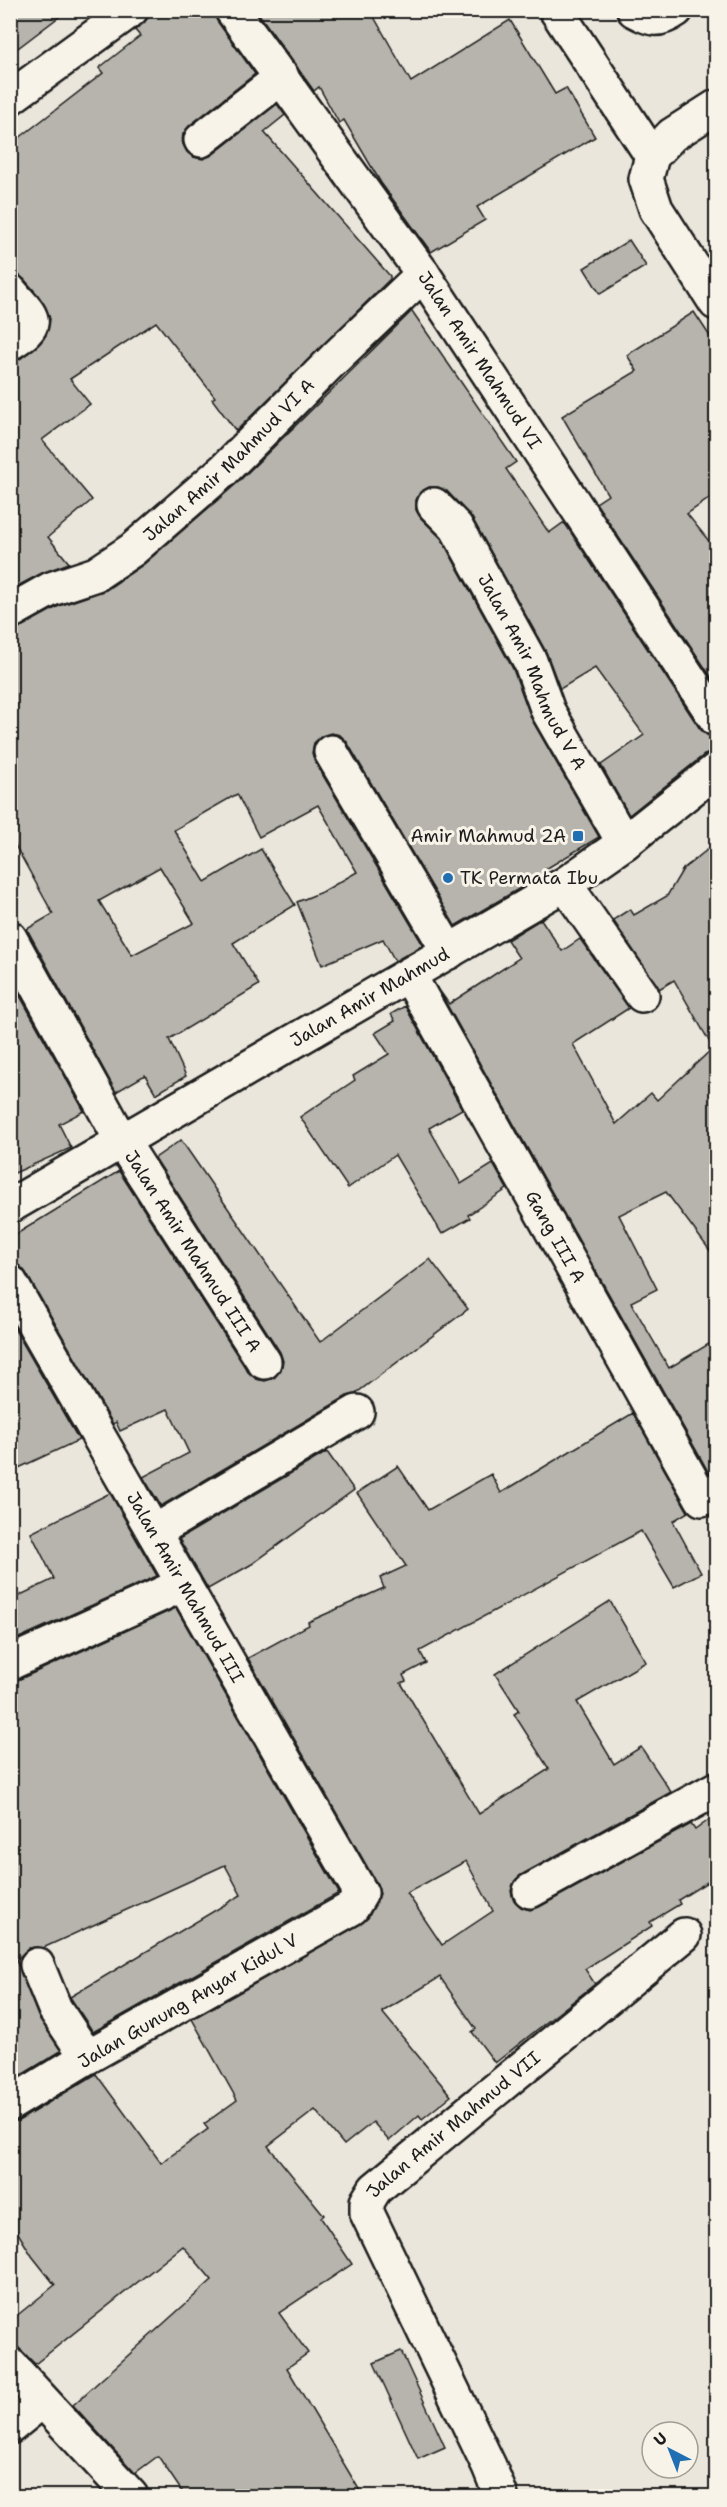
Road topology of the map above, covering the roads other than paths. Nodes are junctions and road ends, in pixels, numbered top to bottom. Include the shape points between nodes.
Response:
1 (131, 10) edge
2 (232, 10) edge
3 (556, 10) edge
4 (634, 10) edge
5 (676, 10) edge
6 (282, 77) junction
7 (10, 98) edge
8 (717, 107) edge
9 (634, 130) junction
10 (201, 140) dead end
11 (423, 274) junction
12 (10, 291) edge
13 (717, 303) edge
14 (10, 343) edge
15 (434, 505) dead end
16 (10, 612) edge
17 (717, 719) edge
18 (332, 752) dead end
19 (717, 770) edge
20 (624, 843) junction
21 (565, 884) junction
22 (10, 938) edge
23 (449, 952) junction
24 (409, 975) junction
25 (642, 995) dead end
26 (122, 1141) junction
27 (10, 1206) edge
28 (10, 1282) edge
29 (264, 1362) dead end
30 (357, 1412) dead end
31 (709, 1495) edge
32 (154, 1532) junction
33 (183, 1584) junction
34 (10, 1664) edge
35 (717, 1789) edge
36 (530, 1891) dead end
37 (361, 1893) joint
38 (684, 1935) dead end
39 (37, 1965) dead end
40 (87, 2057) junction
41 (10, 2104) edge
42 (10, 2365) edge
43 (42, 2400) junction
44 (10, 2427) edge
45 (131, 2496) edge
46 (501, 2496) edge

1 - 7 street
2 - 6 street, Jalan Amir Mahmud VI
3 - 9 street
4 - 5 street via 648,18 663,19
6 - 10 street
6 - 11 street, Jalan Amir Mahmud VI
8 - 9 street via 672,135
9 - 13 street via 656,209
11 - 16 street, Jalan Amir Mahmud VI A via 224,470 132,550 96,574 51,589
11 - 17 street, Jalan Amir Mahmud VI
12 - 14 street via 30,316 32,325
15 - 20 street, Jalan Amir Mahmud V A via 456,527 530,661 548,711
18 - 23 street
19 - 20 street, Jalan Amir Mahmud
20 - 21 street, Jalan Amir Mahmud
21 - 23 street, Jalan Amir Mahmud
21 - 25 street
22 - 26 street, Jalan Amir Mahmud III A
23 - 24 street, Jalan Amir Mahmud
24 - 26 street, Jalan Amir Mahmud
24 - 31 street, Gang III A
26 - 27 street, Jalan Amir Mahmud
26 - 29 street, Jalan Amir Mahmud III A
28 - 32 street, Jalan Amir Mahmud III
30 - 32 street
32 - 33 street, Jalan Amir Mahmud III
33 - 34 street
33 - 37 street, Jalan Amir Mahmud III
35 - 36 street
37 - 40 street, Jalan Gunung Anyar Kidul V via 352,1908
38 - 46 street, Jalan Amir Mahmud VII via 375,2189 367,2202 367,2212
39 - 40 street via 55,2009
40 - 41 street, Jalan Gunung Anyar Kidul V
42 - 43 street
43 - 44 street
43 - 45 street

